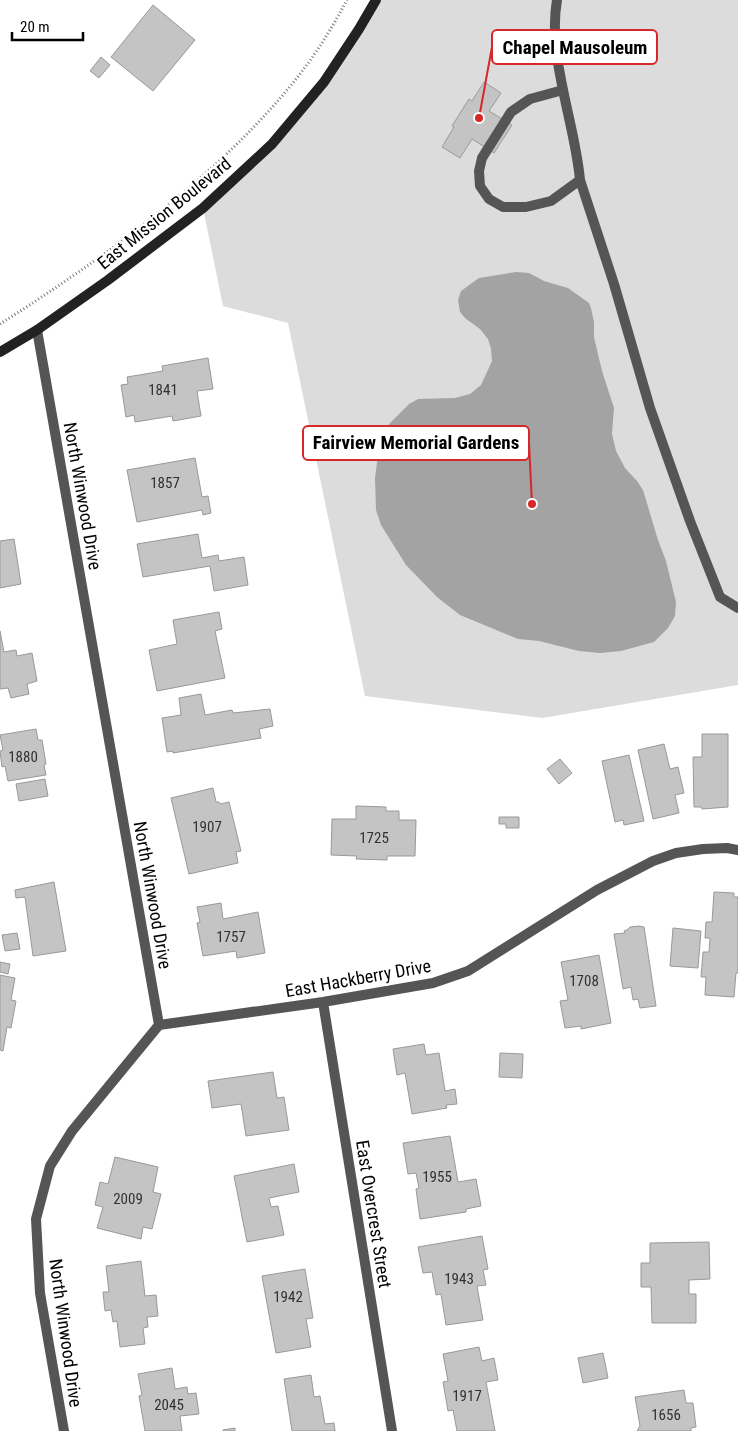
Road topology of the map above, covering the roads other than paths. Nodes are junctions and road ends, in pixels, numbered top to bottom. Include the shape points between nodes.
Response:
1 (376, 0) edge
2 (557, 0) edge
3 (563, 90) junction
4 (580, 180) junction
5 (37, 330) junction
6 (0, 352) edge
7 (738, 608) edge
8 (738, 850) edge
9 (323, 1002) junction
10 (159, 1025) junction
11 (64, 1431) edge
12 (392, 1431) edge

1 - 5 main road, East Mission Boulevard via 324,82 272,144 203,208
2 - 3 street via 556,45
3 - 4 street via 577,150
3 - 4 street via 530,99 511,112 482,158 480,186 489,200 503,207 526,207 551,201
4 - 7 street via 650,408 690,521 720,597
5 - 6 main road, East Mission Boulevard
5 - 10 street, North Winwood Drive
8 - 9 street, East Hackberry Drive via 702,849 653,861 597,890 468,971 433,983
9 - 10 street, East Hackberry Drive
9 - 12 street, East Overcrest Street
10 - 11 street, North Winwood Drive via 67,1138 50,1166 36,1219 40,1293

